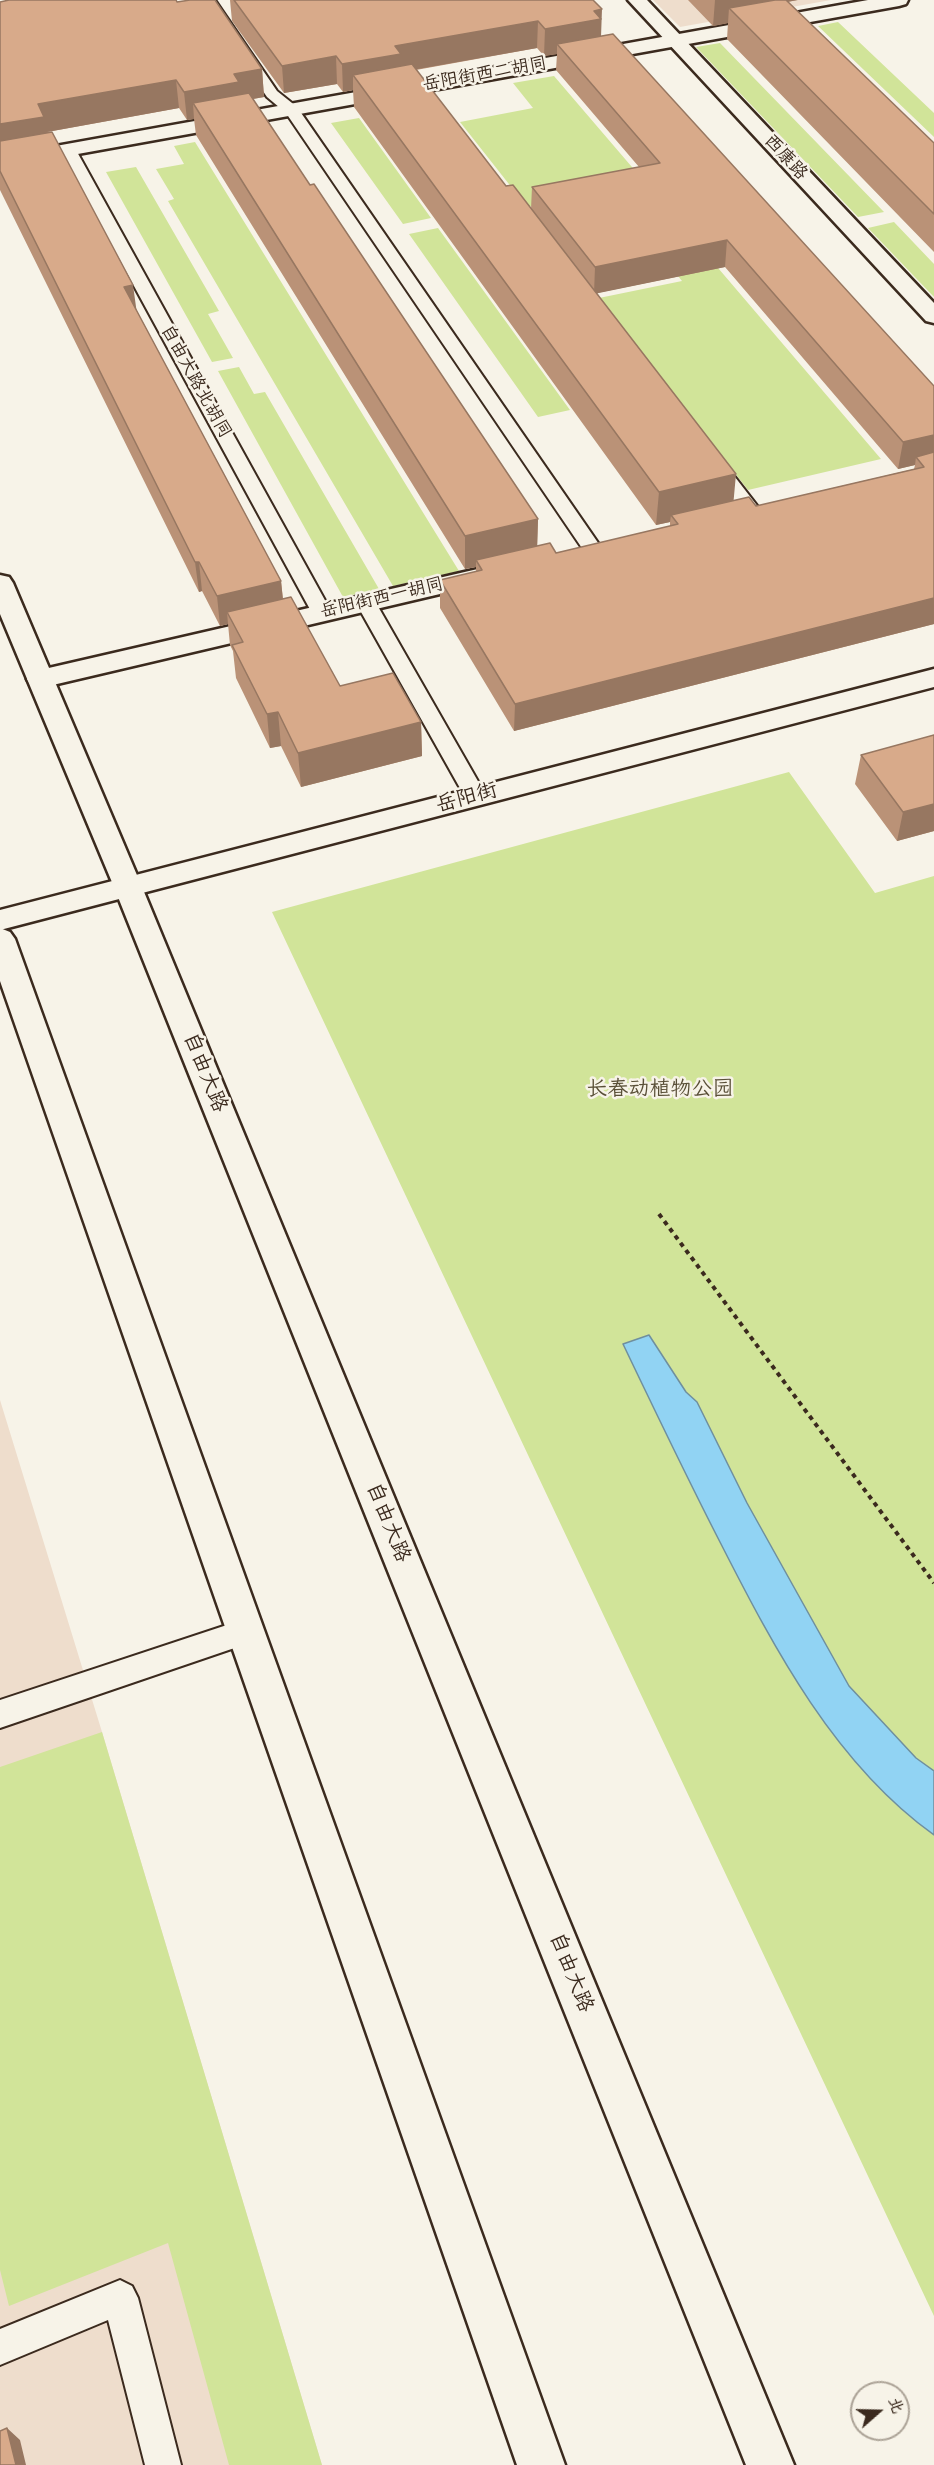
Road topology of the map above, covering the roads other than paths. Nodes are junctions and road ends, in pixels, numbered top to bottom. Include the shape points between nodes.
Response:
1 (208, 0) edge
2 (637, 0) edge
3 (899, 0) edge
4 (796, 19) junction
5 (813, 35) edge
6 (675, 40) junction
7 (421, 86) junction
8 (435, 105) edge
9 (292, 110) junction
10 (68, 150) junction
11 (0, 162) edge
12 (934, 316) edge
13 (700, 446) edge
14 (752, 512) edge
15 (593, 550) edge
16 (502, 571) edge
17 (0, 583) edge
18 (366, 603) junction
19 (322, 613) junction
20 (934, 678) edge
21 (40, 679) junction
22 (476, 797) junction
23 (128, 887) junction
24 (0, 920) edge
25 (0, 939) edge
26 (245, 1632) junction
27 (0, 1714) edge
28 (0, 2347) edge
29 (163, 2465) edge
30 (541, 2465) edge
31 (770, 2465) edge

1 - 9 lane via 272,94
2 - 6 street, 西康路
3 - 4 street, 岳阳街西二胡同
4 - 5 lane
4 - 6 street, 岳阳街西二胡同
6 - 7 street, 岳阳街西二胡同
6 - 12 street, 西康路
7 - 8 lane
7 - 9 street, 岳阳街西二胡同
9 - 10 street, 岳阳街西二胡同
9 - 15 lane
10 - 11 street, 岳阳街西二胡同
10 - 19 lane, 自由大路北胡同
13 - 14 lane
16 - 18 street, 岳阳街西一胡同
17 - 21 street, 自由大路
18 - 19 street, 岳阳街西一胡同
18 - 22 lane
19 - 21 street, 岳阳街西一胡同
20 - 22 street, 岳阳街
21 - 23 street, 自由大路
22 - 23 street, 岳阳街
23 - 24 street, 岳阳街
23 - 31 street, 自由大路
25 - 26 street
26 - 27 lane
26 - 30 street
28 - 29 lane via 120,2298

